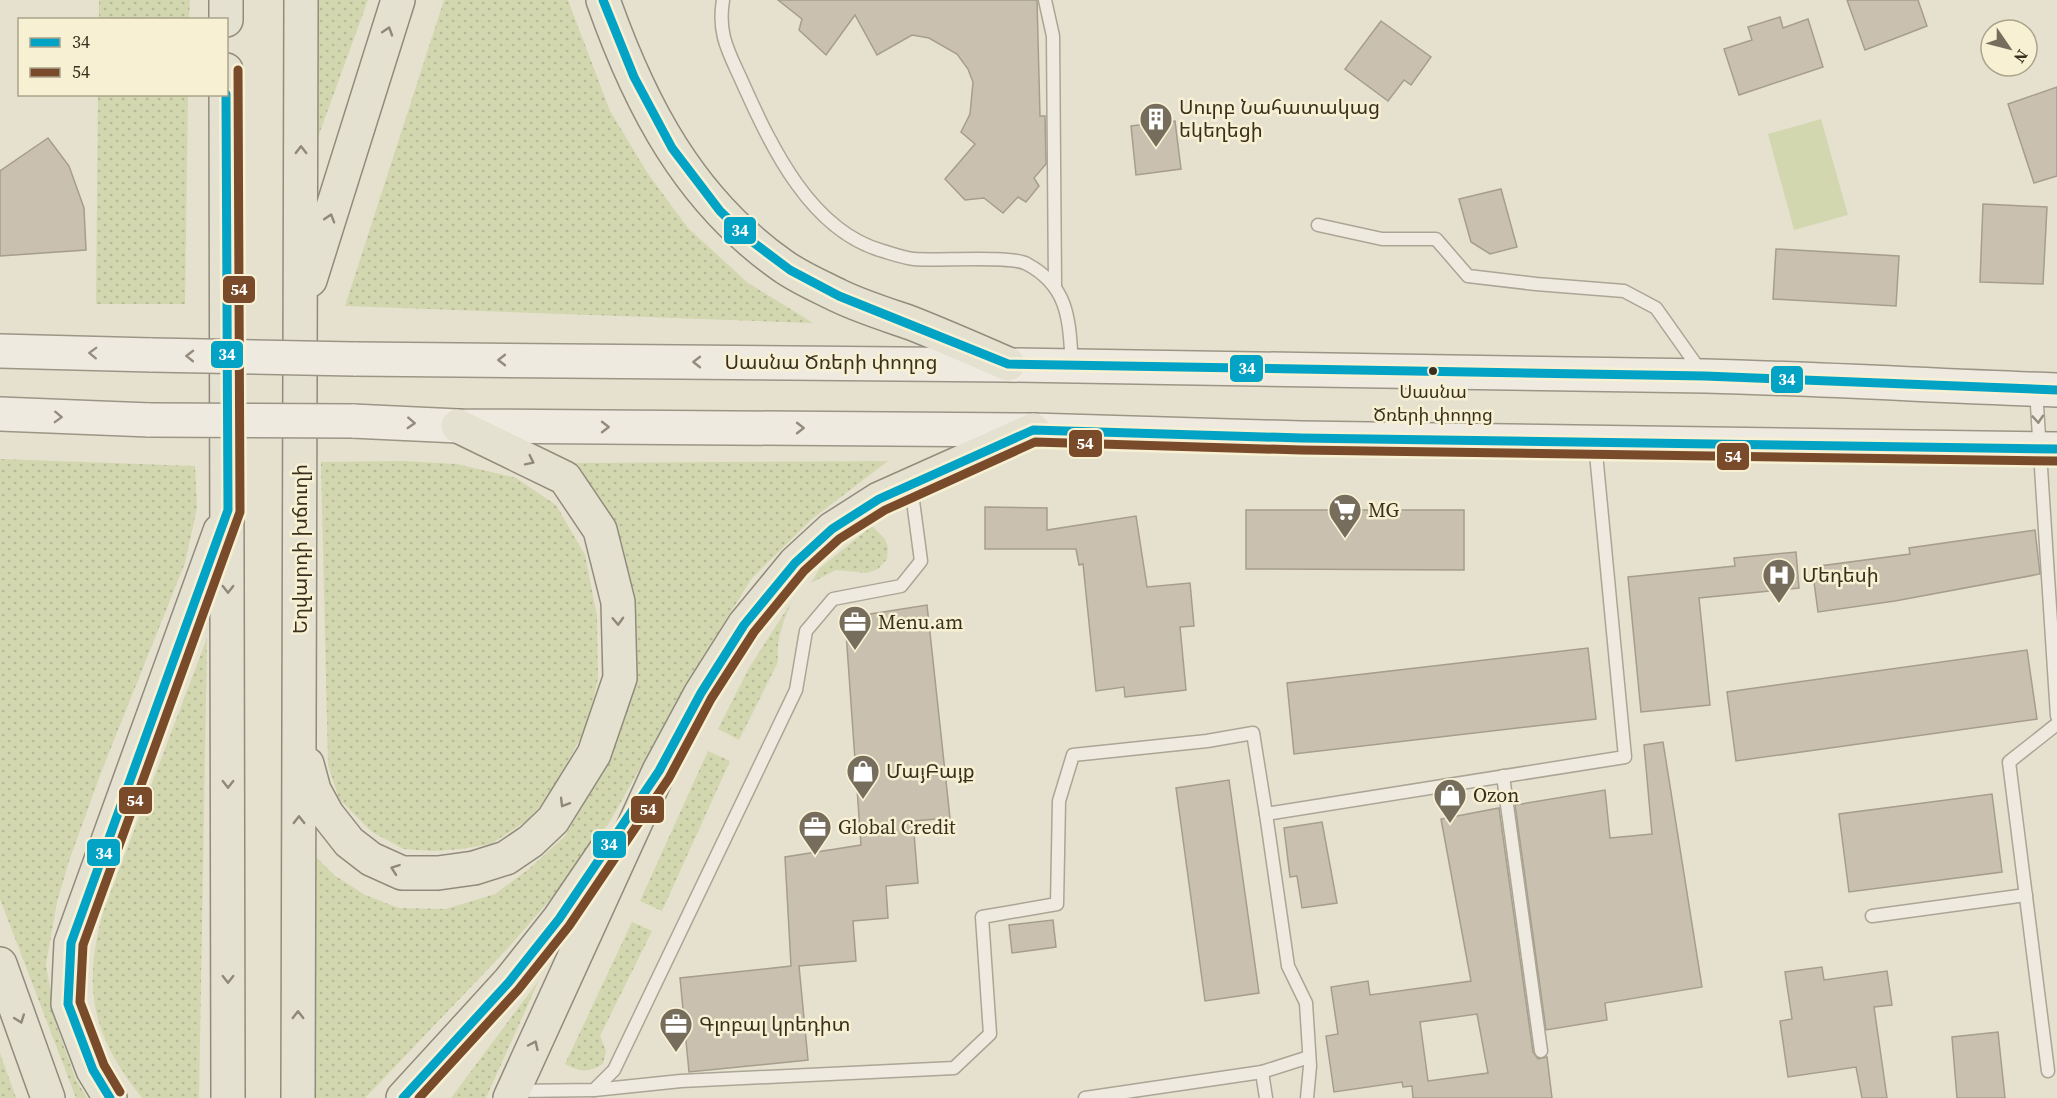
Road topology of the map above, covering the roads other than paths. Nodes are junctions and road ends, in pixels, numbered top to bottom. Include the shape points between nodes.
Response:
1 (226, 0) edge
2 (301, 0) edge
3 (398, 0) edge
4 (603, 0) edge
5 (723, 0) edge
6 (1045, 0) edge
7 (226, 18) edge
8 (226, 96) edge
9 (1318, 225) dead end
10 (1055, 286) junction
11 (300, 314) junction
12 (0, 351) edge
13 (1008, 364) junction
14 (1072, 365) junction
15 (1705, 376) junction
16 (2046, 390) edge
17 (0, 414) edge
18 (458, 426) junction
19 (1033, 430) junction
20 (1594, 441) junction
21 (2048, 449) edge
22 (910, 485) junction
23 (228, 510) junction
24 (2057, 716) edge
25 (2057, 724) edge
26 (299, 732) junction
27 (659, 771) junction
28 (1503, 776) junction
29 (1266, 814) junction
30 (2026, 895) junction
31 (1872, 916) dead end
32 (0, 964) edge
33 (1540, 1051) dead end
34 (1309, 1057) junction
35 (2048, 1071) dead end
36 (1262, 1072) junction
37 (594, 1090) junction
38 (512, 1094) edge
39 (48, 1098) edge
40 (110, 1098) edge
41 (228, 1098) edge
42 (298, 1098) edge
43 (403, 1098) edge
44 (1085, 1098) edge
45 (1266, 1098) edge
46 (1307, 1098) edge

1 - 7 main road
11 -> 2 main road, Եղվարդի խճուղի
11 -> 3 main road
4 - 13 main road via 659,131 688,174 724,216 784,266 841,297
5 - 10 lane via 720,21 724,43 770,144 815,205 835,224 881,251 914,259 1025,262
6 - 10 lane via 1053,36
8 - 23 main road
9 - 15 lane via 1382,239 1436,239 1468,276 1624,291 1656,308
10 - 14 lane via 1064,302
11 - 26 main road, Եղվարդի խճուղի
13 -> 12 main road, Սասնա Ծռերի փողոց, bridge via 354,359
13 - 14 main road, Սասնա Ծռերի փողոց
14 - 15 main road, Սասնա Ծռերի փողոց
15 - 16 main road, Սասնա Ծռերի փողոց
16 -> 21 lane
17 -> 18 main road, bridge
18 -> 19 main road
18 -> 26 main road via 565,478 600,530 618,602 620,678 594,754 554,820 506,858 474,868 402,873 356,848 327,814 314,790
19 - 20 main road
19 - 22 main road
20 - 21 main road
20 - 28 lane via 1625,758
21 - 24 lane
22 - 27 main road via 879,499 832,529 795,563 744,625
22 - 37 lane via 921,561 901,586 833,599 806,631 796,690 625,1051 614,1070
23 - 40 main road via 70,943 68,1004 93,1070
23 -> 41 main road
25 - 30 lane via 2010,762
42 -> 26 main road, Եղվարդի խճուղի
38 -> 27 main road
27 - 43 main road via 559,919 509,982
28 - 29 lane
28 - 33 lane
29 - 34 lane via 1288,966 1306,1003
29 - 37 lane via 1253,733 1073,755 1059,801 1057,904 982,917 990,1034 954,1068 681,1081
30 - 31 lane
30 - 35 lane
32 -> 39 main road
34 - 36 lane
34 - 46 lane
36 - 44 lane
36 - 45 lane
37 - 38 lane

